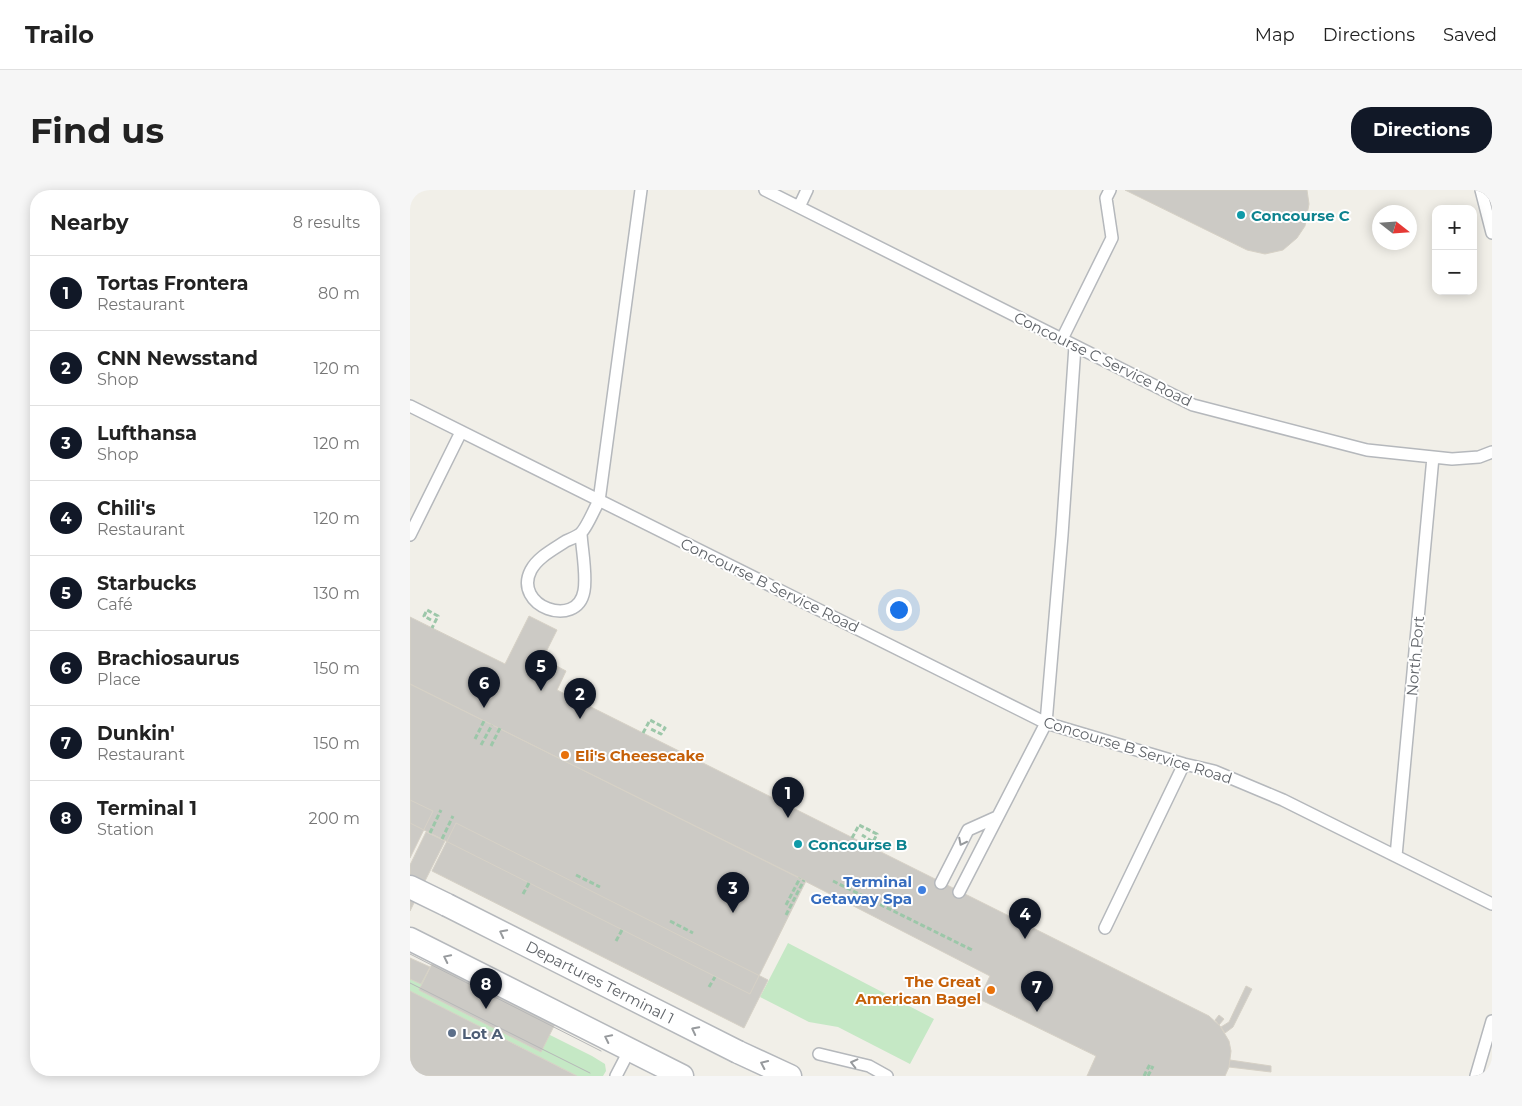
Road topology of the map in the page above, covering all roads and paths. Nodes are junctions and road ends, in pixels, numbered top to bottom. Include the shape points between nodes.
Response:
1 (641, 190) edge
2 (765, 190) edge
3 (808, 190) edge
4 (1110, 190) edge
5 (1481, 190) edge
6 (799, 206) junction
7 (1492, 233) edge
8 (1062, 339) junction
9 (1075, 346) junction
10 (410, 406) edge
11 (461, 432) junction
12 (1492, 452) edge
13 (1434, 457) junction
14 (599, 500) junction
15 (581, 534) junction
16 (410, 535) edge
17 (431, 620) dead end
18 (432, 628) dead end
19 (484, 721) dead end
20 (1046, 723) junction
21 (492, 724) dead end
22 (500, 728) dead end
23 (651, 729) dead end
24 (643, 733) dead end
25 (475, 738) dead end
26 (481, 745) dead end
27 (491, 746) dead end
28 (1184, 764) junction
29 (441, 810) dead end
30 (453, 816) dead end
31 (997, 818) junction
32 (430, 833) dead end
33 (862, 835) dead end
34 (852, 838) dead end
35 (442, 839) dead end
36 (1396, 856) junction
37 (576, 875) dead end
38 (833, 881) dead end
39 (529, 883) dead end
40 (941, 883) dead end
41 (410, 887) edge
42 (600, 887) dead end
43 (959, 892) dead end
44 (523, 894) dead end
45 (1492, 904) edge
46 (786, 905) dead end
47 (786, 915) dead end
48 (670, 921) dead end
49 (1105, 928) dead end
50 (622, 930) dead end
51 (693, 933) dead end
52 (410, 939) edge
53 (616, 942) dead end
54 (974, 951) dead end
55 (715, 977) dead end
56 (710, 987) dead end
57 (1492, 1021) edge
58 (630, 1049) junction
59 (819, 1054) dead end
60 (616, 1076) edge
61 (682, 1076) edge
62 (790, 1076) edge
63 (887, 1076) edge
64 (1144, 1076) edge
65 (1148, 1076) edge
66 (1476, 1076) edge

1 - 14 lane
2 - 6 lane, Concourse C Service Road
3 - 6 lane
4 - 8 lane via 1106,198 1112,238
5 - 7 lane
6 - 8 lane, Concourse C Service Road
8 - 9 lane, Concourse C Service Road
9 - 13 lane, Concourse C Service Road via 1194,405 1367,450
9 - 20 lane
10 - 11 lane, Concourse B Service Road
11 - 14 lane, Concourse B Service Road
11 - 16 lane
12 - 13 lane, Concourse C Service Road via 1479,457
13 - 36 lane, North Port
14 - 15 lane
14 - 20 lane, Concourse B Service Road
15 - 15 lane via 538,560 530,571 528,583 534,602 555,612 567,611 579,603 584,592
17 - 18 path via 424,616 426,610 438,616
19 - 25 path
20 - 28 lane, Concourse B Service Road
20 - 31 lane
21 - 26 path
22 - 27 path
23 - 24 path via 661,734 664,728 650,720
28 - 36 lane, Concourse B Service Road via 1214,771 1283,800
28 - 49 lane
29 - 32 path
30 - 35 path
31 -> 40 lane via 968,830
31 - 43 lane
33 - 34 path via 873,842 877,834 859,825
36 - 45 lane, Concourse B Service Road
37 - 42 path
38 - 54 path
39 - 44 path
62 -> 41 street, Departures Terminal 1, bridge
46 - 47 path via 802,879
48 - 51 path
50 - 53 path
58 -> 52 street
55 - 56 path
57 - 66 lane
58 - 60 lane
58 - 61 street
63 -> 59 lane via 869,1066
64 - 65 path via 1151,1065

